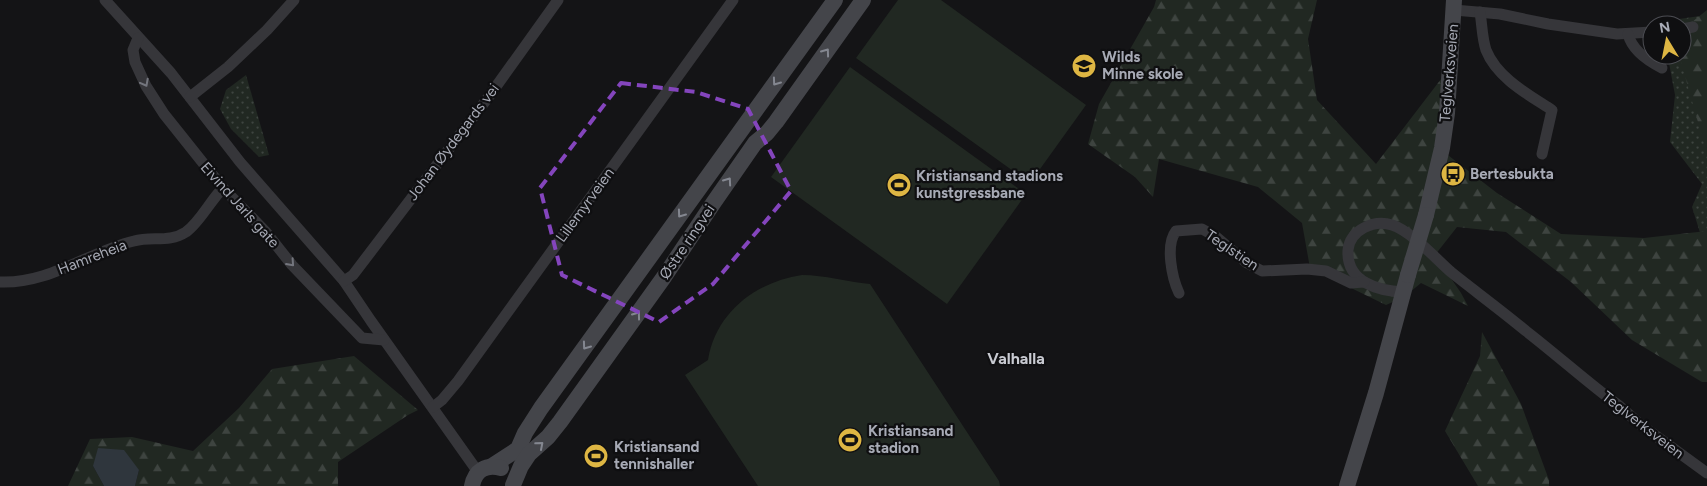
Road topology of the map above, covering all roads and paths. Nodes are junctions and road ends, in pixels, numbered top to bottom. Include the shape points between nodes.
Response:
1 (105, 0) edge
2 (294, 0) edge
3 (558, 0) edge
4 (733, 0) edge
5 (835, 0) edge
6 (863, 0) edge
7 (1454, 5) edge
8 (1480, 12) junction
9 (1642, 33) edge
10 (1628, 34) junction
11 (138, 38) junction
12 (1662, 68) dead end
13 (190, 97) junction
14 (1542, 154) dead end
15 (223, 188) junction
16 (344, 281) junction
17 (0, 282) edge
18 (1364, 282) junction
19 (1404, 292) junction
20 (1179, 294) dead end
21 (384, 340) junction
22 (433, 407) junction
23 (1707, 472) edge
24 (481, 475) edge
25 (513, 485) edge
26 (1347, 486) edge

1 - 11 street, Eivind Jarls gate
2 - 13 street via 268,30
3 - 16 street, Johan Øydegards vei via 437,165 353,275
4 - 22 street, Lillemyrveien via 464,373
5 -> 24 street, Østre ringvei via 541,408 518,449
25 -> 6 street, Østre ringvei via 529,454 560,422 755,143 776,122
7 - 8 street, Teglverksveien
7 - 19 street, Teglverksveien, bridge via 1442,148
8 - 10 street, Teglverksveien via 1576,29
8 - 14 street via 1486,49 1495,65 1511,83 1552,110
9 - 10 street, Teglverksveien
10 - 12 street via 1637,50
11 - 13 street, Eivind Jarls gate
11 -> 15 street, Eivind Jarls gate via 133,50 146,86 169,121
13 - 16 street, Eivind Jarls gate via 240,162
15 - 17 street, Hamreheia via 187,231 175,237 136,240 64,269 34,278
15 -> 21 street, Eivind Jarls gate via 362,338
16 - 21 street, Eivind Jarls gate
18 - 19 street via 1377,288
18 - 20 street, Teglstien via 1351,283 1326,271 1262,271 1247,263 1215,236 1195,228 1176,231 1171,241 1172,271
18 - 23 street, Teglverksveien via 1348,262 1348,247 1354,236 1377,223 1391,224 1404,231 1641,425
19 - 26 street, Teglverksveien
21 - 22 street, Eivind Jarls gate
22 - 24 street, Eivind Jarls gate
24 - 25 street via 505,470

